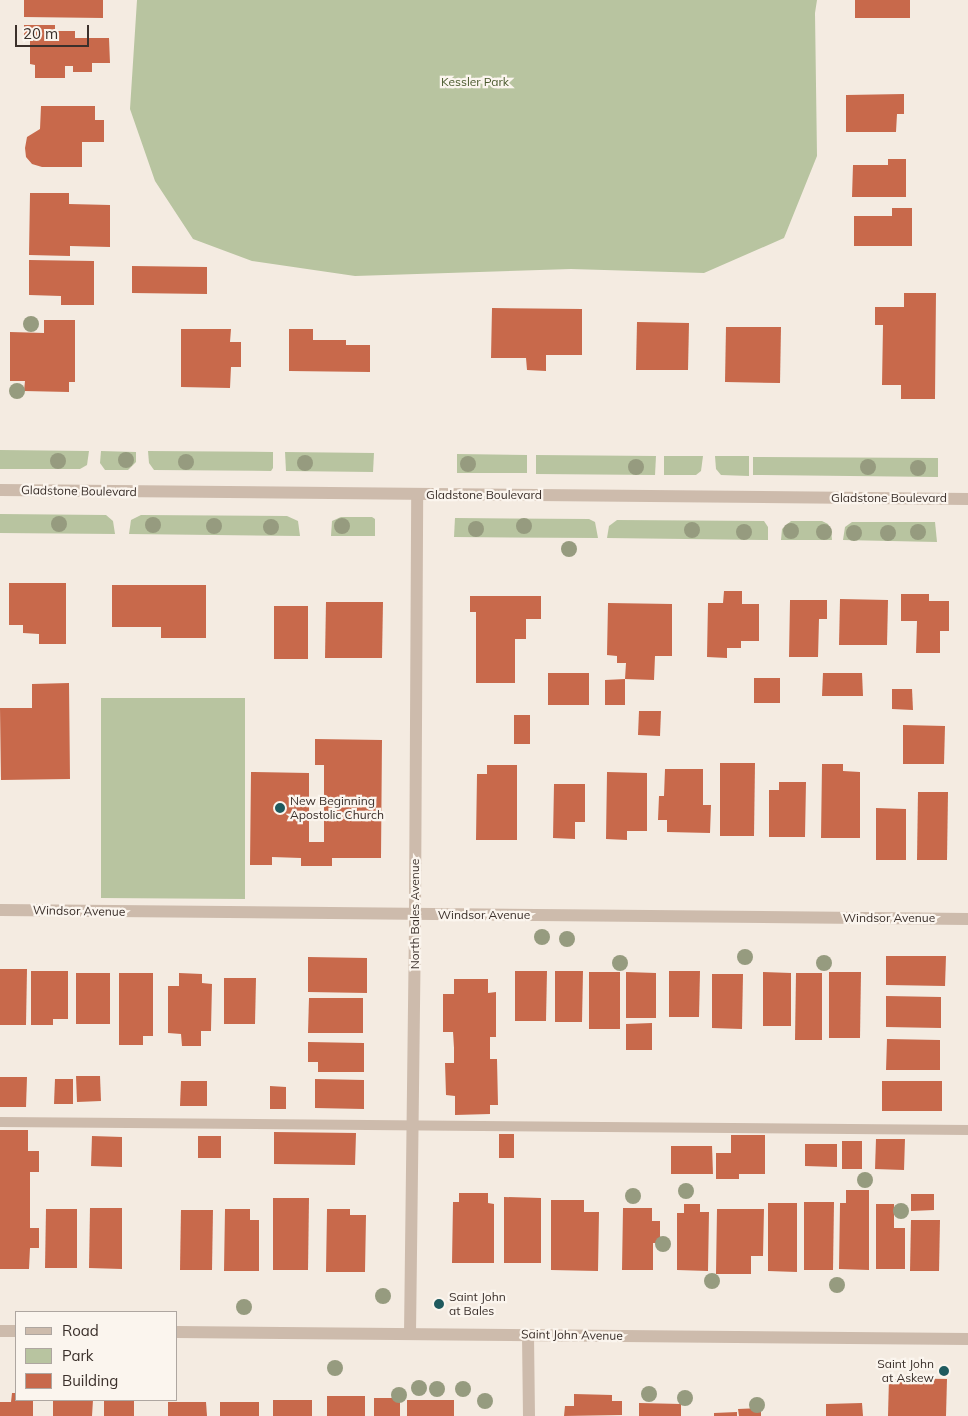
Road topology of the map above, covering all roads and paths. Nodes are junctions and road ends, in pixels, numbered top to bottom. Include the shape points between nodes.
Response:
1 (0, 490) edge
2 (417, 494) junction
3 (968, 499) edge
4 (0, 910) edge
5 (415, 914) junction
6 (968, 919) edge
7 (0, 1122) edge
8 (413, 1125) junction
9 (968, 1130) edge
10 (0, 1330) edge
11 (15, 1331) edge
12 (178, 1332) edge
13 (410, 1334) junction
14 (528, 1335) junction
15 (968, 1339) edge
16 (529, 1416) edge

1 - 2 street, Gladstone Boulevard
2 - 3 street, Gladstone Boulevard
2 - 5 street, North Bales Avenue
4 - 5 street, Windsor Avenue
5 - 6 street, Windsor Avenue
5 - 8 street, North Bales Avenue
7 - 8 lane
8 - 9 lane
8 - 13 street, North Bales Avenue
10 - 11 street
12 - 13 street, Saint John Avenue
13 - 14 street, Saint John Avenue
14 - 15 street, Saint John Avenue
14 - 16 street

